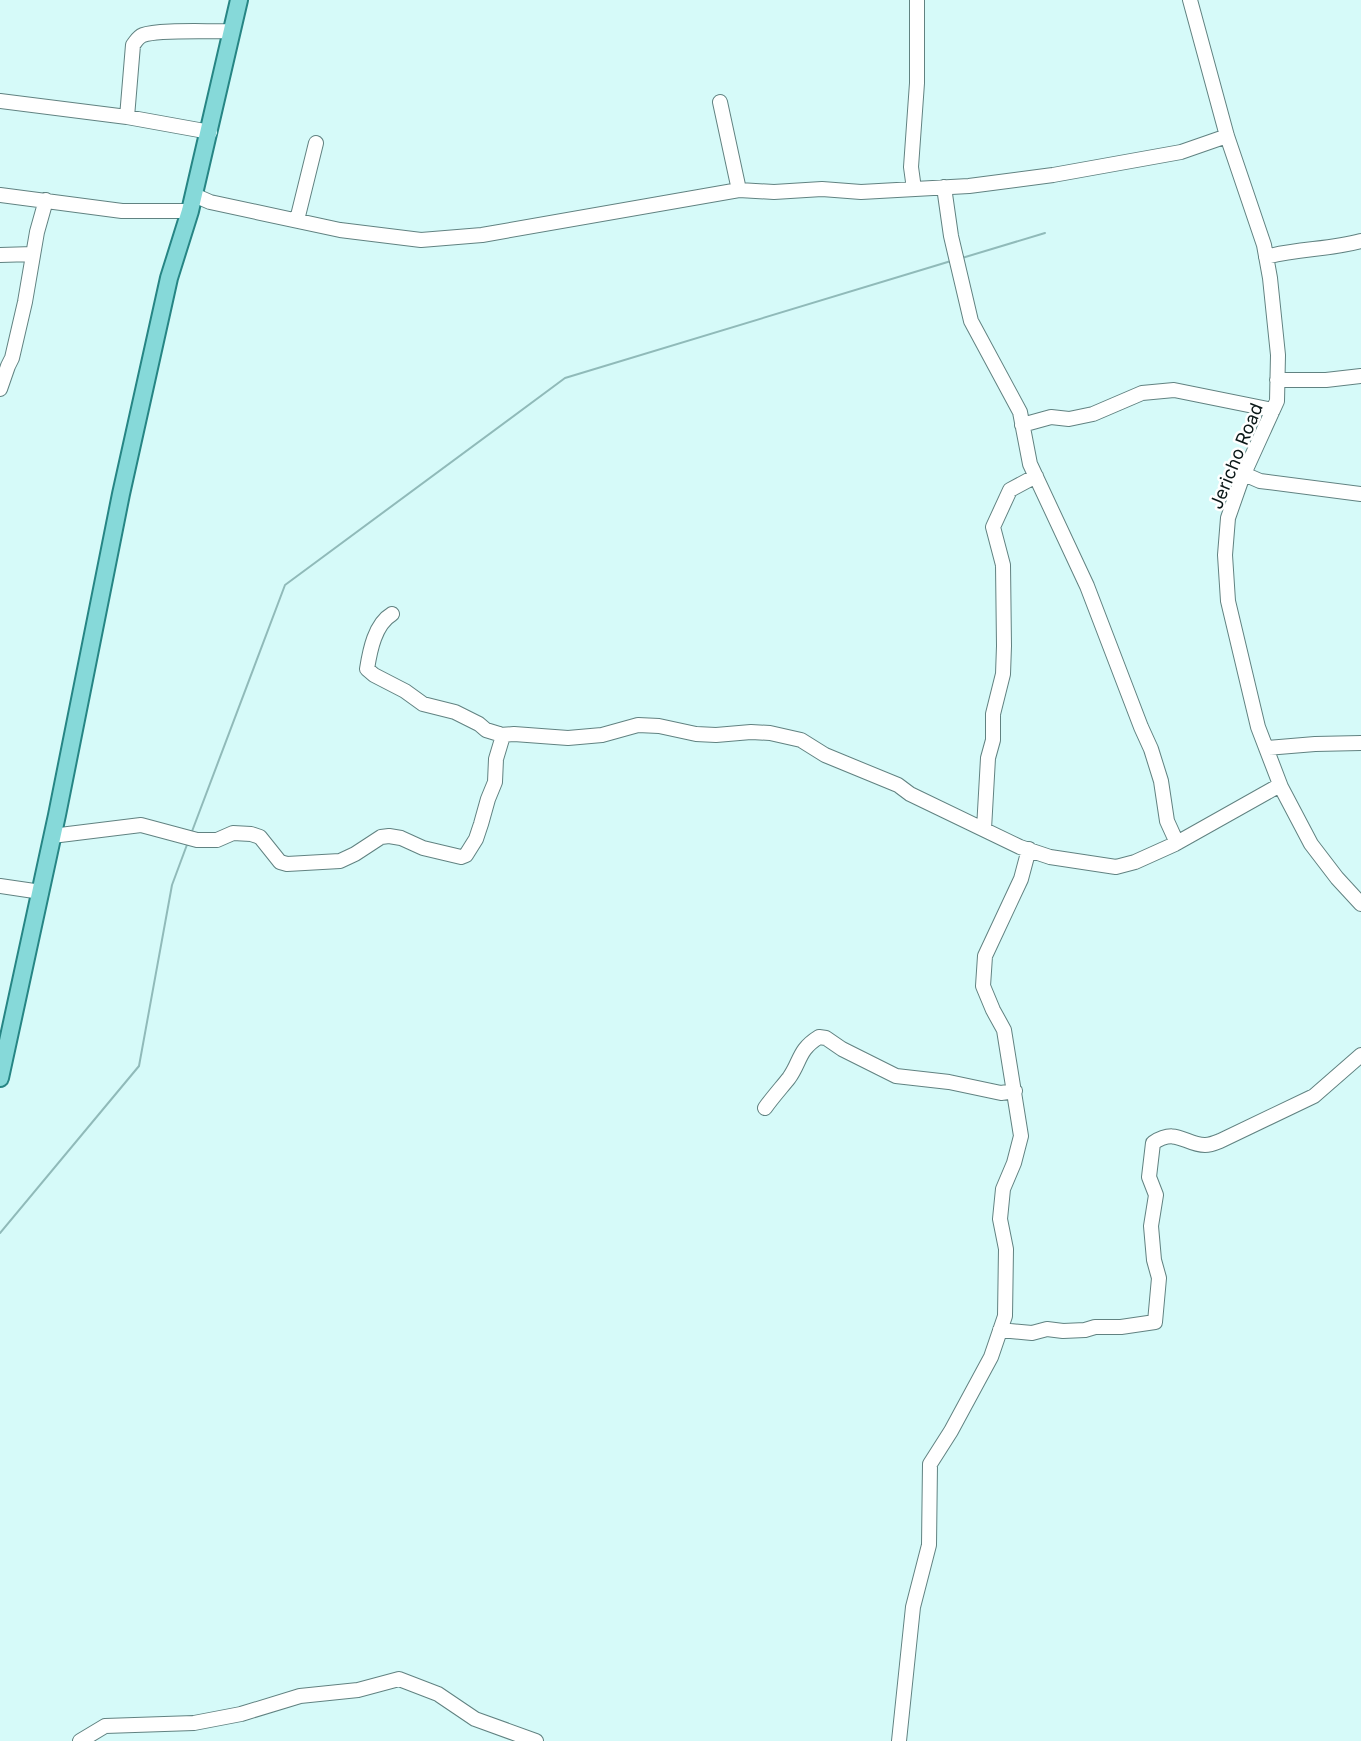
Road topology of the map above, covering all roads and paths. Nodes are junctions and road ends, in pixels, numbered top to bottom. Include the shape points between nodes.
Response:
1 (239, 0) edge
2 (917, 0) edge
3 (1190, 0) edge
4 (232, 31) junction
5 (0, 101) edge
6 (720, 102) dead end
7 (127, 117) junction
8 (210, 132) junction
9 (1227, 136) junction
10 (316, 143) dead end
11 (944, 187) junction
12 (914, 189) junction
13 (739, 190) junction
14 (0, 195) edge
15 (46, 200) junction
16 (192, 203) junction
17 (297, 220) junction
18 (1361, 241) edge
19 (33, 254) junction
20 (0, 255) edge
21 (1266, 257) junction
22 (1361, 376) edge
23 (1277, 380) junction
24 (0, 389) edge
25 (1273, 411) junction
26 (1022, 424) junction
27 (1244, 474) junction
28 (1036, 476) junction
29 (1361, 494) edge
30 (392, 614) dead end
31 (500, 735) junction
32 (1361, 743) edge
33 (1266, 748) junction
34 (1280, 785) junction
35 (984, 829) junction
36 (52, 836) junction
37 (1177, 843) junction
38 (1029, 849) junction
39 (0, 886) edge
40 (41, 892) junction
41 (1361, 904) edge
42 (1361, 1055) edge
43 (0, 1078) edge
44 (1015, 1091) junction
45 (765, 1108) dead end
46 (1000, 1330) junction
47 (80, 1741) edge
48 (536, 1741) edge
49 (899, 1741) edge

1 - 4 main road
2 - 12 street via 911,167
3 - 9 street, Jericho Road
4 - 7 street via 145,34 138,38
4 - 8 main road
5 - 7 street
6 - 13 street
7 - 8 street
8 - 16 main road
9 - 11 street via 1181,152 1053,175
9 - 21 street, Jericho Road
10 - 17 street
11 - 12 street
11 - 26 street via 971,321 1020,412
12 - 13 street
13 - 17 street via 482,235 421,240 340,230
14 - 15 street
15 - 16 street via 122,211
15 - 19 street
16 - 17 street via 210,202
16 - 36 main road via 161,312
18 - 21 street
19 - 20 street
19 - 24 street via 12,358
21 - 23 street, Jericho Road via 1278,355
22 - 23 street
23 - 25 street, Jericho Road
25 - 26 street via 1174,390 1142,393 1094,414
25 - 27 street, Jericho Road
26 - 28 street
27 - 29 street via 1260,481
27 - 33 street, Jericho Road via 1228,518 1224,555 1228,601
28 - 35 street via 1010,490 993,527 1004,576 1004,655 993,714
28 - 37 street via 1087,586 1151,749 1167,821
30 - 31 street via 384,619 376,636 367,669 423,704 455,712
31 - 35 street via 568,738 602,735 638,725 696,734 770,732 801,740
31 - 36 street via 495,782 476,839 461,857 389,836 340,861 300,864 280,862 260,837 250,834 197,840 141,825
32 - 33 street
33 - 34 street, Jericho Road
34 - 37 street
34 - 41 street, Jericho Road via 1311,844
35 - 38 street
36 - 40 main road
37 - 38 street via 1116,867 1050,857
38 - 44 street via 1021,879 985,956 982,986 1004,1030
39 - 40 street
40 - 43 main road
42 - 46 street via 1314,1096 1220,1141 1206,1146 1179,1137 1161,1137 1153,1143 1149,1177 1156,1195 1151,1226 1159,1278 1155,1322 1032,1333
44 - 45 street via 1001,1094 949,1082 896,1076 819,1037 798,1057 790,1077
44 - 46 street via 1021,1136 1003,1189 1000,1219 1006,1250 1005,1316
46 - 49 street via 991,1357 930,1464 929,1545 913,1607
47 - 48 street via 105,1726 194,1723 300,1696 358,1690 399,1680 438,1694 475,1719

